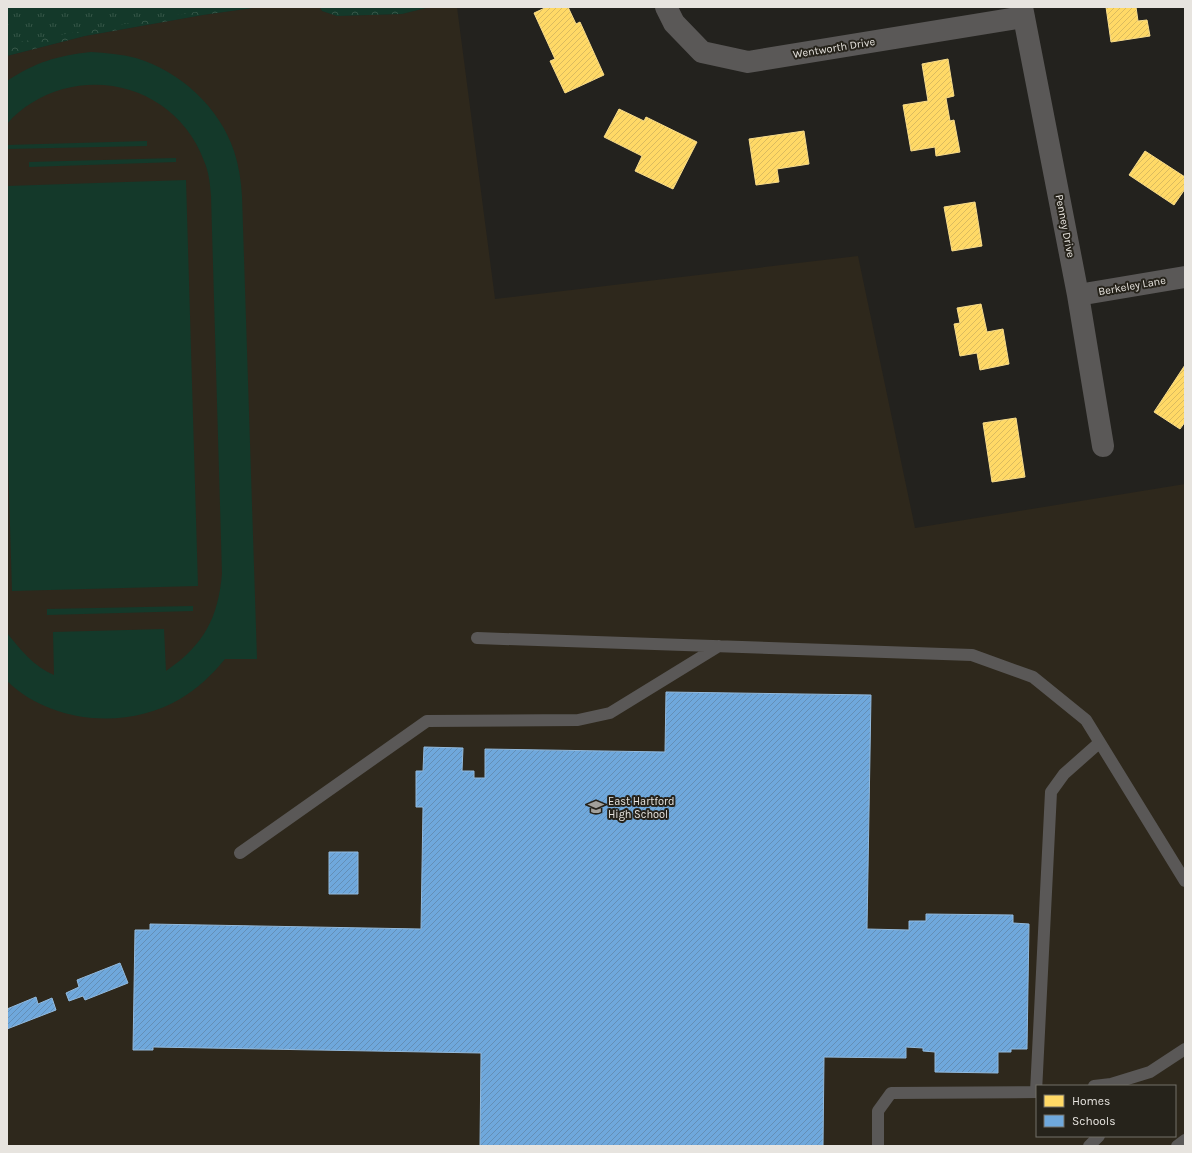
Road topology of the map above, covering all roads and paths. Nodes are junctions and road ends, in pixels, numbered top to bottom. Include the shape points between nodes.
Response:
1 (666, 7) edge
2 (1023, 12) edge
3 (1185, 277) edge
4 (1078, 295) junction
5 (1103, 446) dead end
6 (477, 638) dead end
7 (719, 646) junction
8 (1099, 743) junction
9 (240, 853) dead end
10 (1185, 881) edge
11 (1185, 1049) edge
12 (1127, 1082) edge
13 (1037, 1085) edge
14 (1103, 1085) edge
15 (1036, 1092) edge
16 (1098, 1137) edge
17 (1185, 1140) edge
18 (878, 1146) edge
19 (1089, 1146) edge
20 (1178, 1146) edge

1 - 2 street, Wentworth Drive via 674,23 702,52 748,62
2 - 4 street, Penney Drive
3 - 4 street, Berkeley Lane
4 - 5 street, Penney Drive
6 - 7 lane
7 - 8 lane via 972,655 1033,677 1086,720
7 - 9 lane via 610,713 578,720 426,721
8 - 10 lane
8 - 13 lane via 1064,774 1051,792
11 - 12 lane via 1150,1072
12 - 14 lane
15 - 18 lane via 890,1093 878,1111
16 - 19 lane
17 - 20 lane

